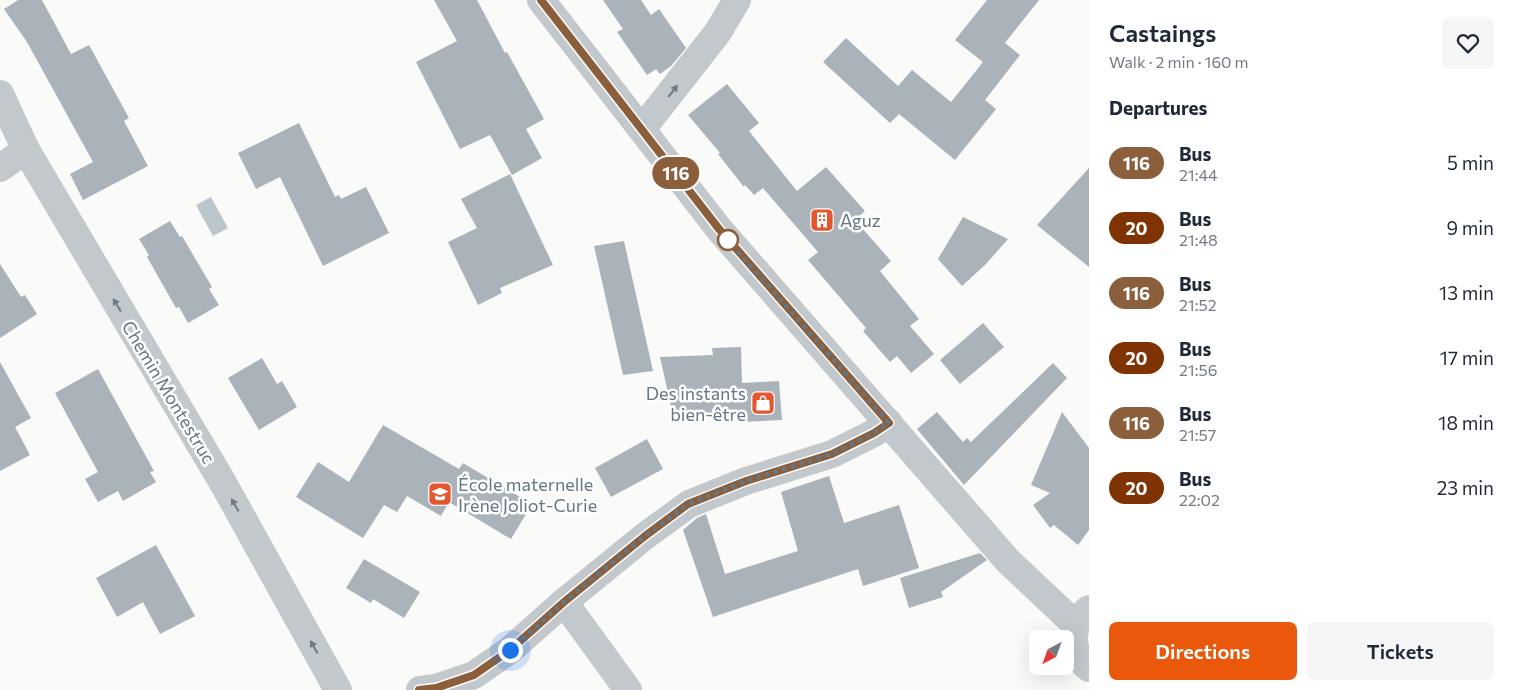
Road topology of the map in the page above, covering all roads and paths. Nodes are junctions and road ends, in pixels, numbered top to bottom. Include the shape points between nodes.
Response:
1 (541, 0) edge
2 (737, 0) edge
3 (0, 94) edge
4 (642, 129) junction
5 (26, 150) junction
6 (0, 168) edge
7 (889, 423) junction
8 (564, 602) junction
9 (1082, 617) edge
10 (1089, 668) edge
11 (338, 690) edge
12 (420, 690) edge
13 (628, 690) edge

1 - 4 street
4 -> 2 street via 718,32
3 - 5 street, Chemin Montestruc
4 - 7 street via 719,229
5 - 6 street
11 -> 5 street, Chemin Montestruc via 223,483
7 - 8 street via 832,454 746,481 688,504
7 - 9 street via 1008,561
8 - 12 street via 510,650 474,675
8 - 13 street
9 - 10 street via 1073,640 1077,655

